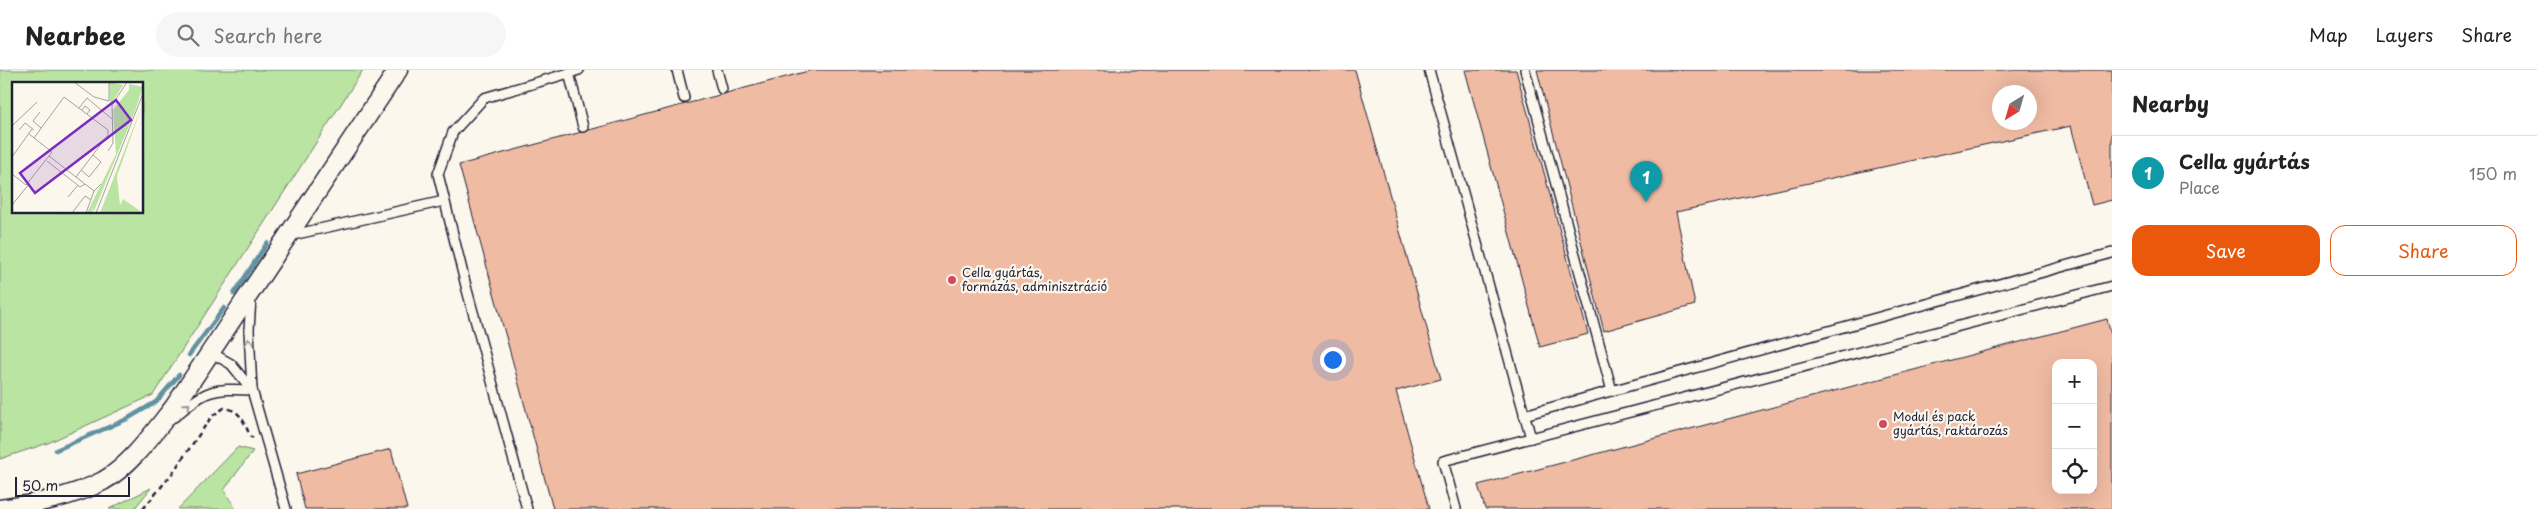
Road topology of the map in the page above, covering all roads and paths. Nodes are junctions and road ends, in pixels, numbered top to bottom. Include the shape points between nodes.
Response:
1 (398, 70) edge
2 (579, 70) edge
3 (677, 70) edge
4 (717, 70) edge
5 (1429, 70) edge
6 (1524, 70) edge
7 (569, 73) junction
8 (722, 89) dead end
9 (684, 98) dead end
10 (583, 127) dead end
11 (444, 201) junction
12 (286, 237) junction
13 (2112, 253) edge
14 (255, 284) junction
15 (2112, 286) edge
16 (210, 352) junction
17 (252, 390) junction
18 (1612, 391) junction
19 (1524, 415) junction
20 (264, 436) junction
21 (150, 438) junction
22 (1531, 438) junction
23 (0, 509) edge
24 (143, 509) edge
25 (286, 509) edge
26 (527, 509) edge
27 (1456, 509) edge

1 - 12 street
2 - 7 lane
3 - 9 lane
4 - 8 lane
5 - 19 lane
6 - 18 lane
7 - 10 lane
7 - 11 lane via 484,98 453,132 438,174
11 - 12 lane
11 - 26 lane
12 - 14 street
13 - 18 lane
14 - 16 street
17 -> 14 lane via 249,308
15 - 22 lane
16 - 17 lane via 230,364
16 - 21 street
17 - 20 lane
21 -> 17 lane via 197,398 219,388
18 - 19 lane
19 - 22 lane
20 - 24 path via 255,439 250,436 242,416 233,409 224,408 212,416
20 - 25 lane
21 - 23 street via 104,480 71,494
22 - 27 lane via 1443,461

